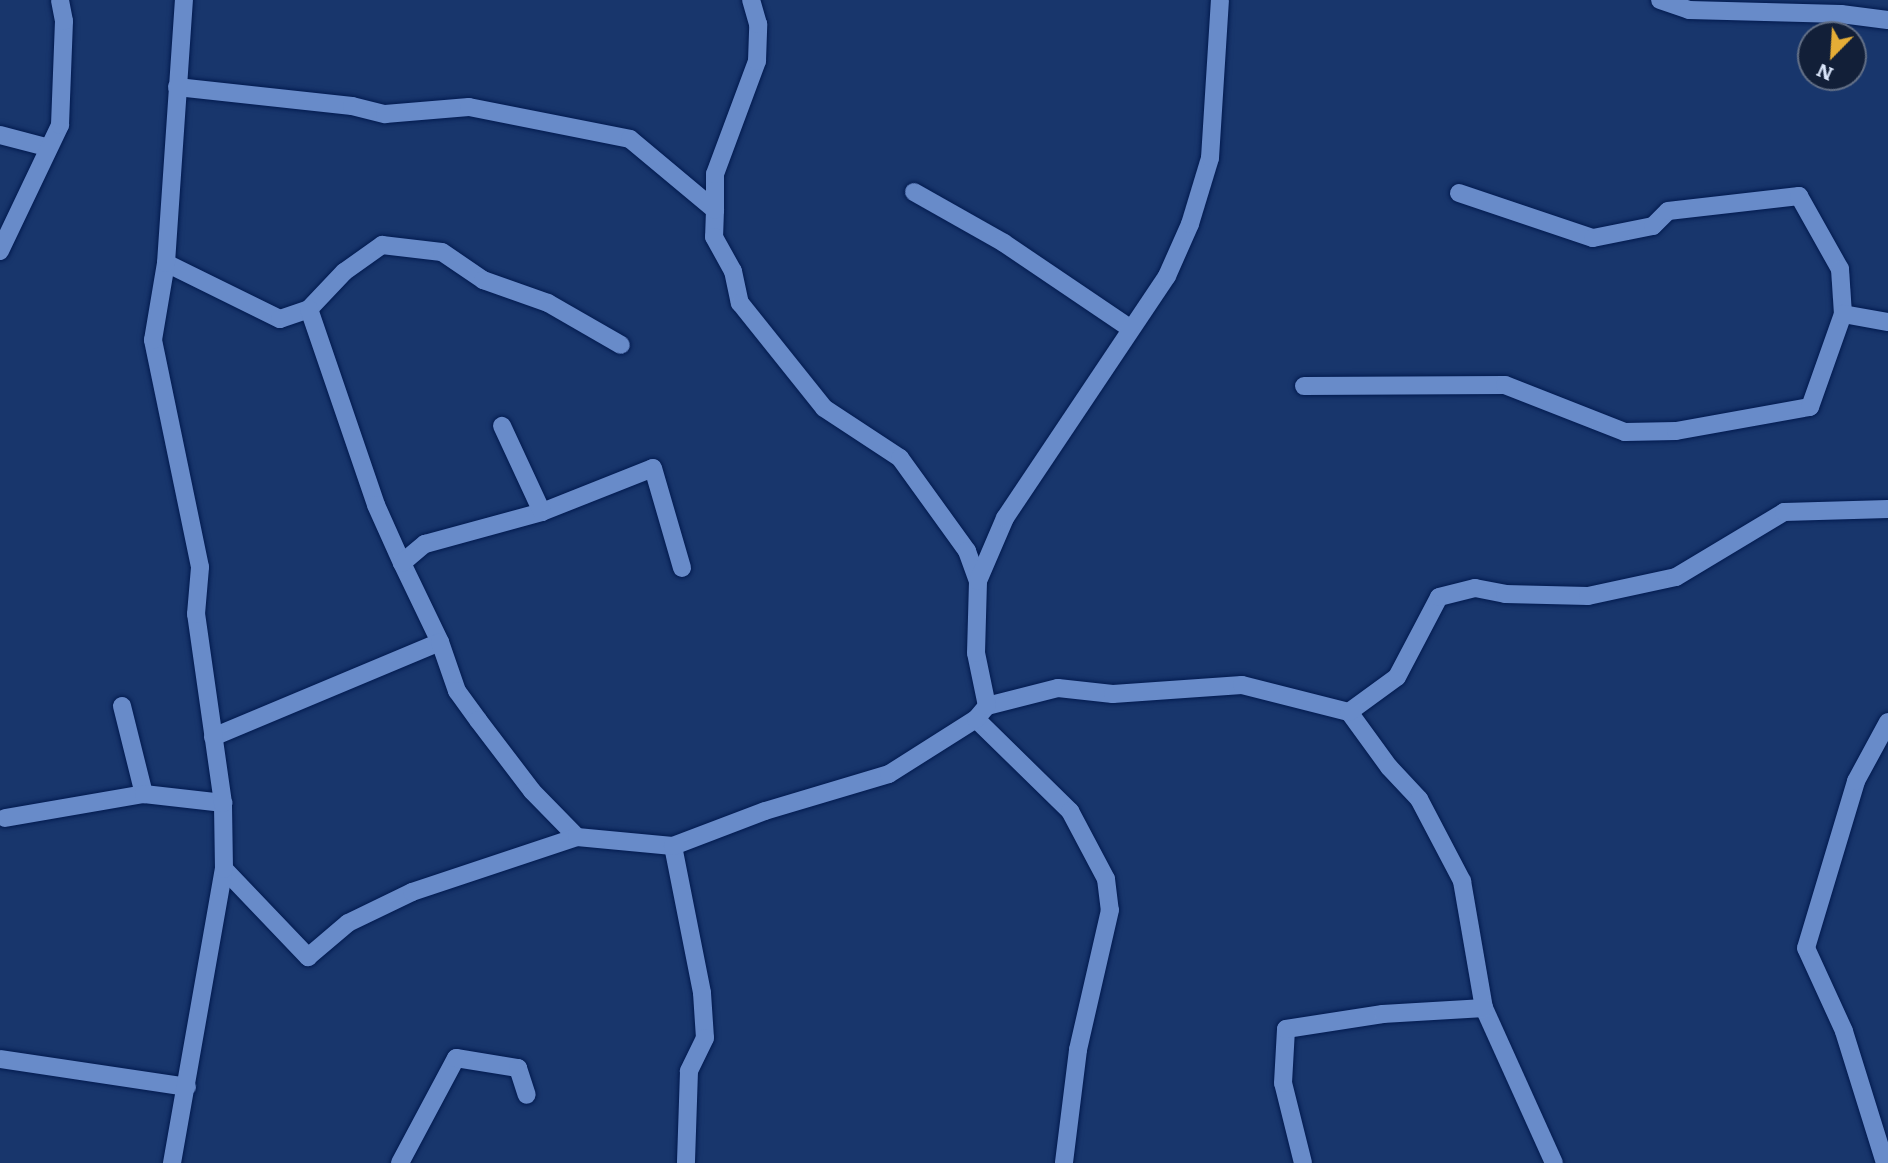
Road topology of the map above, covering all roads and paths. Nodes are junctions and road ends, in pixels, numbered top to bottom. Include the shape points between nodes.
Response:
1 (60, 0) edge
2 (184, 0) edge
3 (751, 0) edge
4 (1220, 0) edge
5 (1660, 0) edge
6 (1888, 20) edge
7 (177, 87) junction
8 (0, 135) edge
9 (46, 146) junction
10 (715, 174) junction
11 (679, 179) junction
12 (914, 192) dead end
13 (1459, 192) dead end
14 (715, 210) junction
15 (0, 251) edge
16 (166, 263) junction
17 (309, 309) junction
18 (1843, 314) junction
19 (1888, 322) edge
20 (1131, 329) junction
21 (621, 345) dead end
22 (1304, 386) dead end
23 (502, 426) dead end
24 (1888, 509) edge
25 (542, 512) junction
26 (402, 563) junction
27 (682, 568) dead end
28 (978, 581) junction
29 (440, 642) junction
30 (122, 706) dead end
31 (1349, 712) junction
32 (982, 713) junction
33 (1888, 722) edge
34 (213, 737) junction
35 (144, 794) junction
36 (223, 803) junction
37 (5, 818) dead end
38 (577, 837) junction
39 (673, 846) junction
40 (224, 869) junction
41 (1484, 1008) junction
42 (0, 1059) edge
43 (187, 1087) junction
44 (527, 1095) dead end
45 (172, 1163) edge
46 (400, 1163) edge
47 (687, 1163) edge
48 (1064, 1163) edge
49 (1303, 1163) edge
50 (1554, 1163) edge
51 (1885, 1163) edge

1 - 9 street via 64,21 60,125
2 - 7 street
3 - 10 street via 758,24 757,61
4 - 20 street via 1210,158 1190,224 1167,276
5 - 6 street via 1689,10 1841,14
7 - 11 street via 352,106 385,114 469,107 611,133 642,147
7 - 16 street
8 - 9 street
9 - 15 street
10 - 11 street
10 - 14 street
11 - 14 street
12 - 20 street via 1004,243
13 - 18 street via 1593,238 1654,226 1668,211 1799,196 1840,269
14 - 28 street via 714,237 733,271 740,303 824,408 900,458 967,551
16 - 17 street via 281,319
16 - 34 street via 153,340 201,567 196,614
17 - 21 street via 344,272 383,245 442,252 483,280 548,303
17 - 26 street via 376,505
18 - 19 street
18 - 22 street via 1810,407 1676,431 1625,432 1505,384
20 - 28 street via 1005,517
23 - 25 street
24 - 31 street via 1784,512 1676,577 1588,596 1505,594 1475,588 1439,597 1397,677
25 - 26 street via 425,544
25 - 27 street via 653,468
26 - 29 street
28 - 32 street via 976,653
29 - 34 street
29 - 38 street via 457,691 532,791
30 - 35 street
31 - 32 street via 1242,685 1113,694 1058,688
31 - 41 street via 1419,799 1462,881
32 - 39 street via 889,774 765,811
32 - 48 street via 1070,811 1106,879 1110,910 1079,1050
33 - 51 street via 1856,781 1806,948 1848,1042
34 - 36 street
35 - 36 street
35 - 37 street
36 - 40 street
38 - 39 street
38 - 40 street via 412,892 348,923 308,957
39 - 47 street via 702,993 705,1038 689,1071
40 - 43 street
41 - 49 street via 1383,1014 1286,1029 1283,1083
41 - 50 street
42 - 43 street
43 - 45 street
44 - 46 street via 518,1068 456,1058

